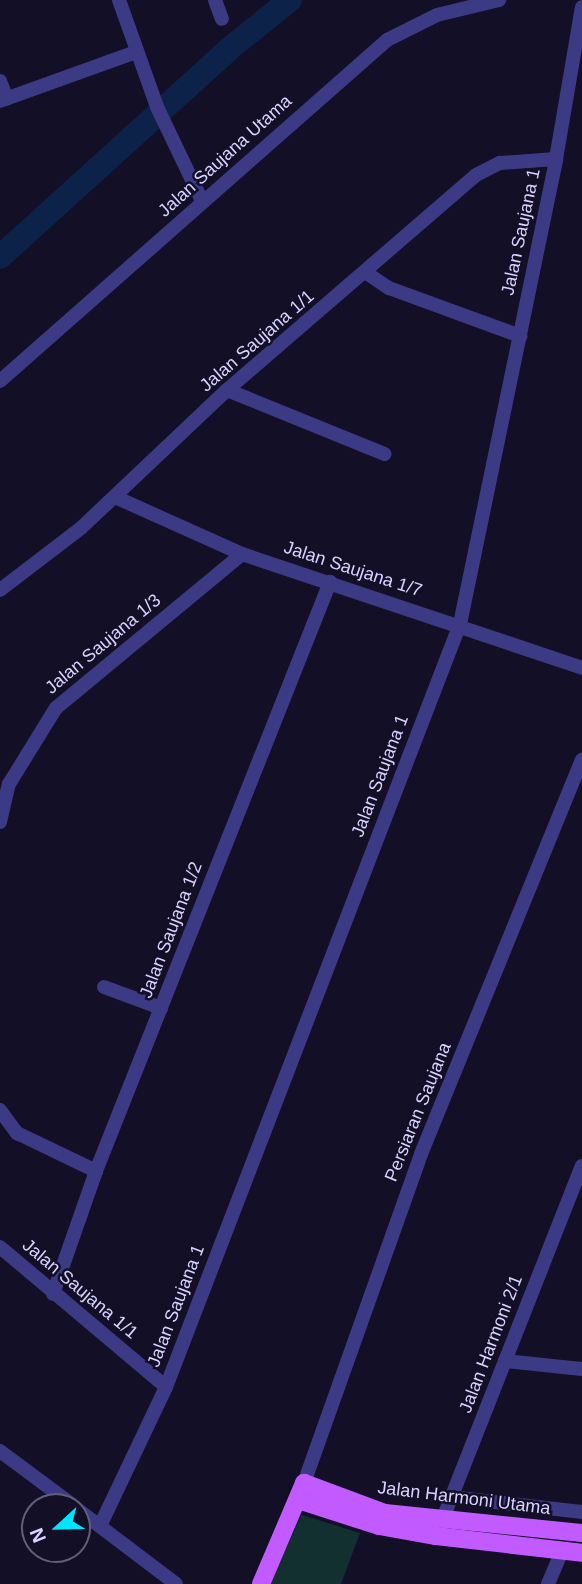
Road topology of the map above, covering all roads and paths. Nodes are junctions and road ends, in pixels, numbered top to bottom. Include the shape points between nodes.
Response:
1 (119, 0) edge
2 (215, 0) edge
3 (499, 0) edge
4 (582, 7) edge
5 (222, 19) dead end
6 (136, 52) junction
7 (0, 81) edge
8 (4, 100) edge
9 (546, 160) junction
10 (202, 201) junction
11 (365, 272) junction
12 (520, 336) junction
13 (0, 381) edge
14 (227, 390) junction
15 (385, 454) dead end
16 (115, 497) junction
17 (243, 554) junction
18 (330, 582) junction
19 (0, 590) edge
20 (460, 624) junction
21 (582, 667) edge
22 (582, 760) edge
23 (0, 822) edge
24 (104, 987) dead end
25 (161, 1008) junction
26 (0, 1110) edge
27 (582, 1166) edge
28 (96, 1171) junction
29 (0, 1247) edge
30 (53, 1294) junction
31 (505, 1361) junction
32 (582, 1369) edge
33 (166, 1387) junction
34 (0, 1451) edge
35 (301, 1491) junction
36 (56, 1493) edge
37 (452, 1497) junction
38 (582, 1512) edge
39 (91, 1519) edge
40 (100, 1526) junction
41 (439, 1528) junction
42 (582, 1533) edge
43 (562, 1550) junction
44 (582, 1553) edge
45 (176, 1584) edge
46 (261, 1584) edge
47 (548, 1584) edge

1 - 6 street
2 - 5 street
3 - 10 street, Jalan Saujana Utama via 407,26
4 - 9 street, Jalan Saujana 1
6 - 8 street
6 - 10 street
7 - 8 street
9 - 11 street, Jalan Saujana 1/1 via 500,163 476,175
9 - 12 street, Jalan Saujana 1
10 - 13 street, Jalan Saujana Utama
11 - 12 street via 389,288
11 - 14 street, Jalan Saujana 1/1
12 - 20 street, Jalan Saujana 1
14 - 15 street
14 - 16 street, Jalan Saujana 1/1
16 - 17 street, Jalan Saujana 1/7
16 - 19 street, Jalan Saujana 1/1
17 - 18 street, Jalan Saujana 1/7
17 - 23 street, Jalan Saujana 1/3 via 56,708 9,784
18 - 20 street, Jalan Saujana 1/7
18 - 25 street, Jalan Saujana 1/2
20 - 21 street, Jalan Saujana 1/7
20 - 33 street, Jalan Saujana 1
22 - 35 street, Persiaran Saujana via 421,1154
24 - 25 street
25 - 28 street, Jalan Saujana 1/2
26 - 28 street via 16,1133
27 - 31 street, Jalan Harmoni 2/1
28 - 30 street, Jalan Saujana 1/2
29 - 30 street, Jalan Saujana 1/1
30 - 33 street, Jalan Saujana 1/1
31 - 32 street
31 - 37 street, Jalan Harmoni 2/1
33 - 40 street, Jalan Saujana 1
34 - 36 street
35 - 41 main road, Jalan Harmoni Utama via 380,1526
35 - 46 main road
37 - 38 street
37 - 41 street, Jalan Harmoni 2/1
39 - 40 street
40 - 45 street
41 - 42 main road, Jalan Harmoni Utama
41 - 43 main road, Jalan Harmoni Utama
43 - 44 main road, Jalan Harmoni Utama
43 - 47 street

